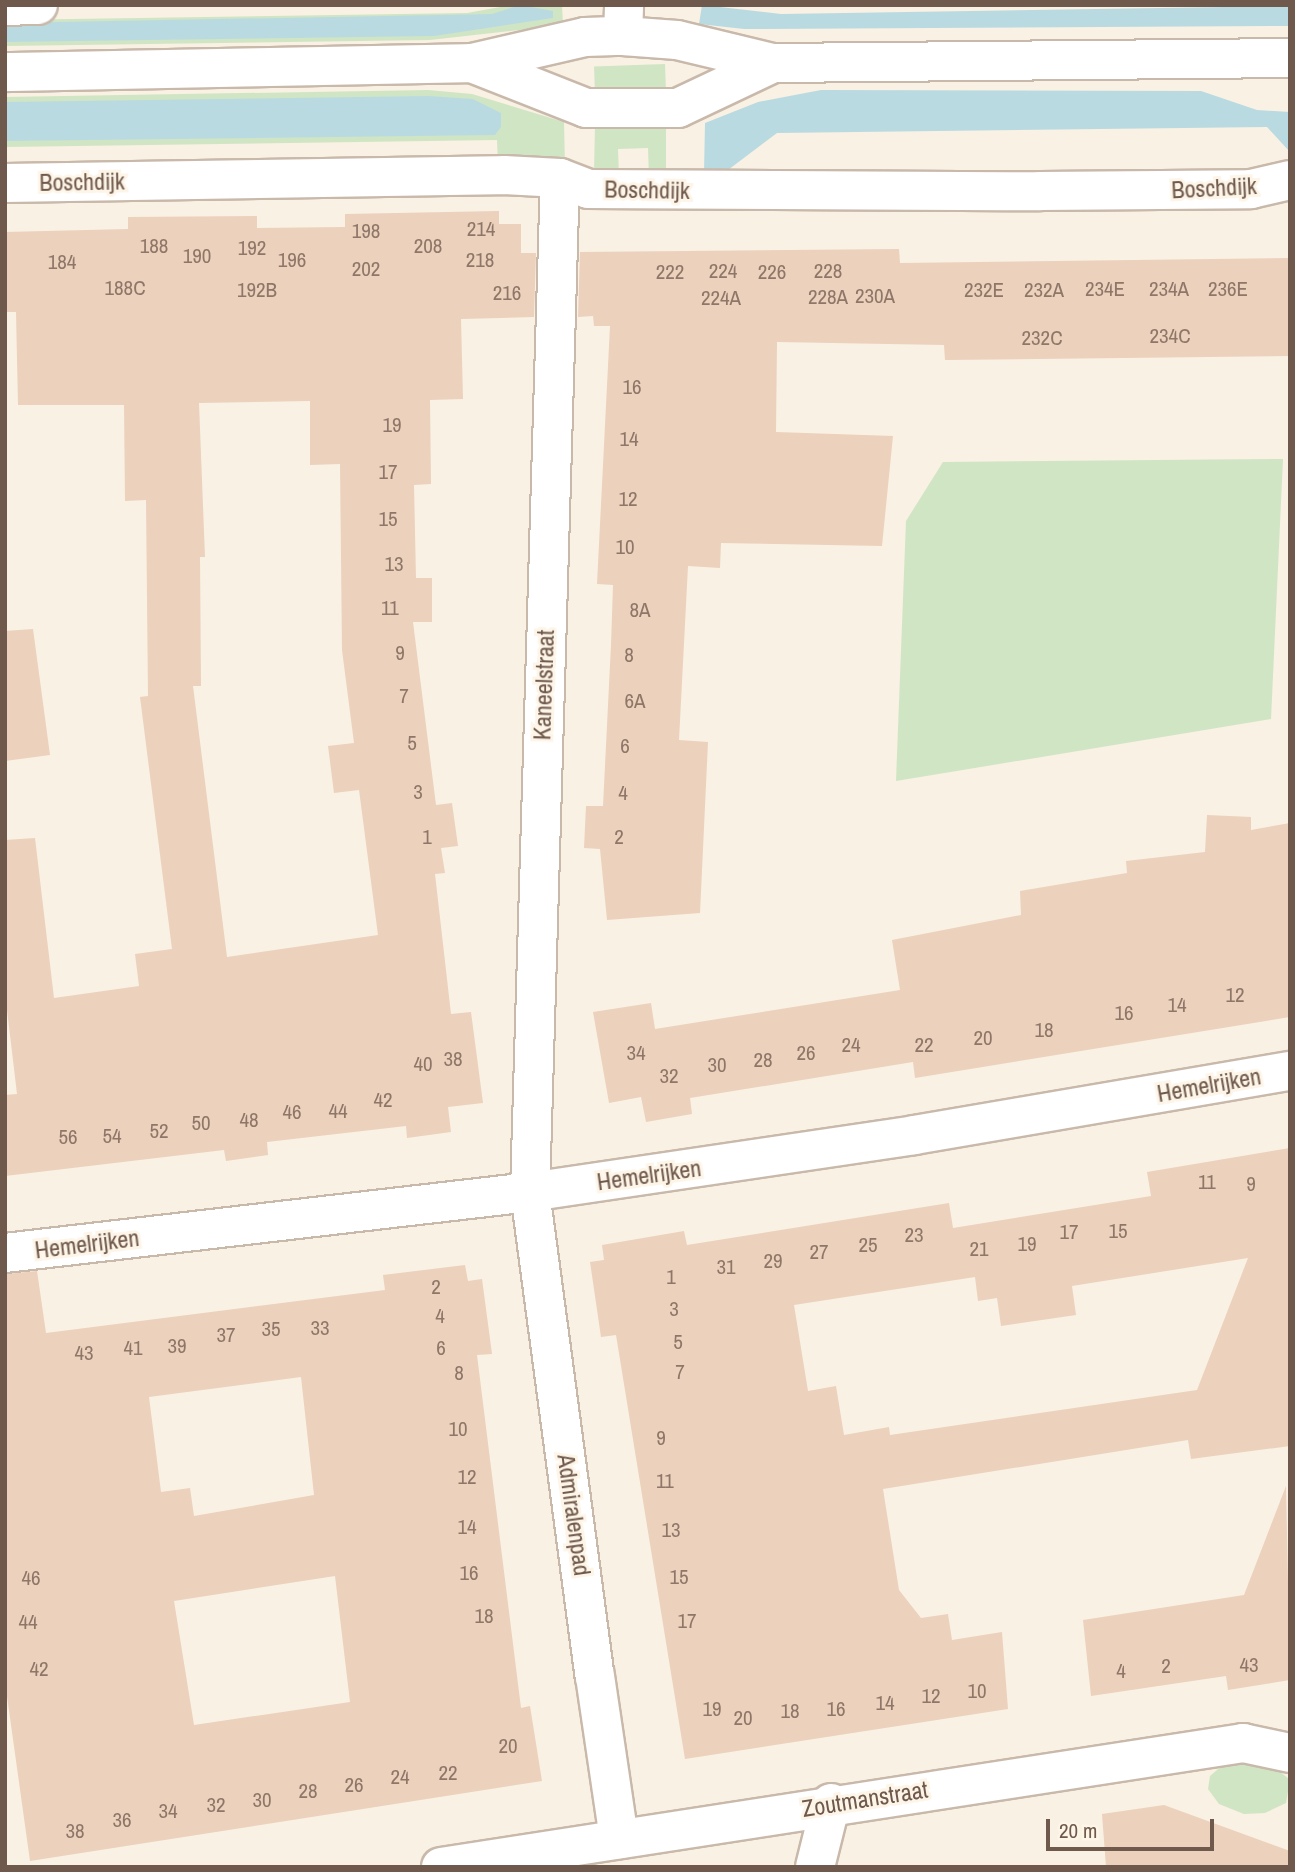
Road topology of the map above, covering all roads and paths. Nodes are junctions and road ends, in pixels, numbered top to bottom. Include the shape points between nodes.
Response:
1 (38, 5) edge
2 (5, 6) edge
3 (624, 21) edge
4 (1290, 58) edge
5 (472, 63) junction
6 (773, 63) junction
7 (5, 72) edge
8 (560, 178) junction
9 (1290, 180) edge
10 (5, 183) edge
11 (1290, 1071) edge
12 (530, 1192) junction
13 (5, 1253) edge
14 (1290, 1753) edge
15 (831, 1803) junction
16 (619, 1839) junction
17 (440, 1867) edge
18 (815, 1867) edge

1 - 2 street
3 - 5 street via 585,37
3 - 6 street via 677,40
4 - 6 street
5 - 6 street via 586,108 678,108
5 - 7 street
8 - 9 street, Boschdijk via 588,188 718,191 1251,189
8 - 10 street, Boschdijk
8 - 12 street, Kaneelstraat
11 - 12 street, Hemelrijken via 914,1135
12 - 13 street, Hemelrijken
12 - 16 street, Admiralenpad
14 - 15 street, Zoutmanstraat via 1243,1743
15 - 16 street, Zoutmanstraat
15 - 18 street
16 - 17 street, Zoutmanstraat

